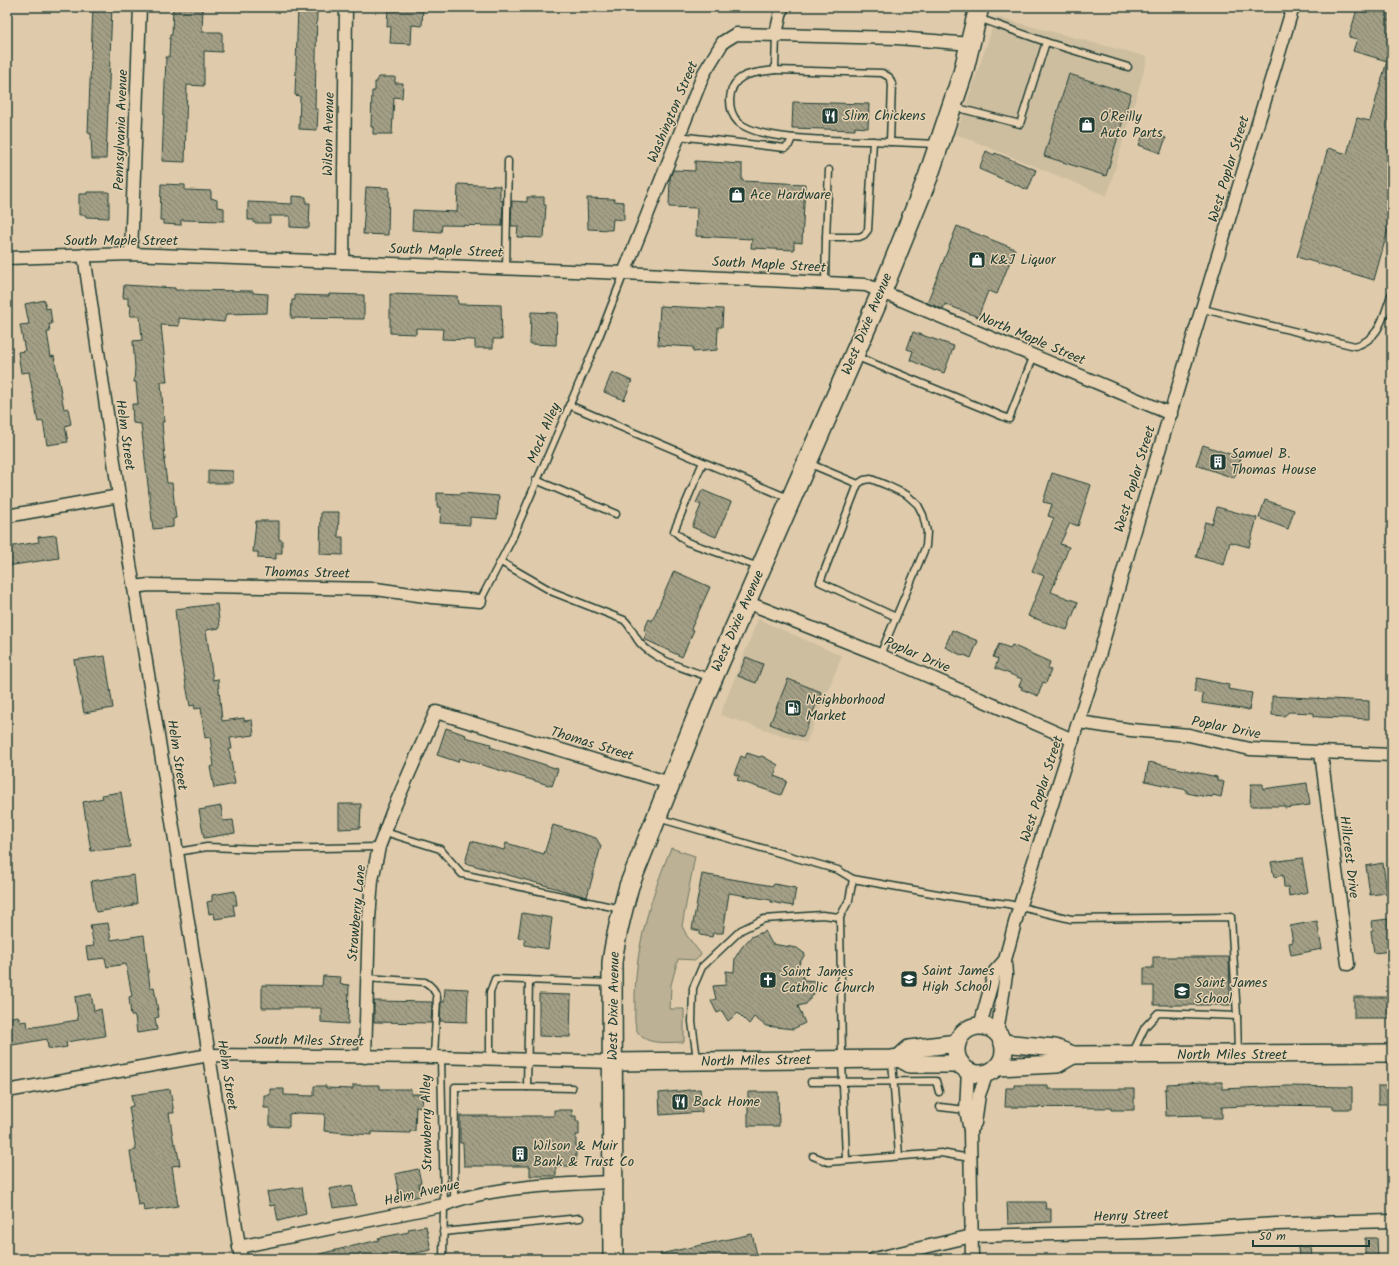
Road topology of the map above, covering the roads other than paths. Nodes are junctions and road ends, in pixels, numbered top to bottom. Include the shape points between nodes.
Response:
1 (140, 7) edge
2 (346, 7) edge
3 (782, 7) edge
4 (1293, 7) edge
5 (978, 12) edge
6 (776, 34) junction
7 (1046, 42) junction
8 (971, 44) junction
9 (1128, 67) dead end
10 (775, 70) junction
11 (953, 106) junction
12 (678, 136) junction
13 (792, 138) junction
14 (873, 141) junction
15 (890, 142) junction
16 (939, 145) junction
17 (508, 161) dead end
18 (829, 170) dead end
19 (826, 237) junction
20 (132, 254) junction
21 (84, 255) junction
22 (7, 258) edge
23 (343, 262) junction
24 (506, 268) junction
25 (624, 273) junction
26 (825, 283) junction
27 (882, 291) junction
28 (1392, 293) edge
29 (1203, 309) junction
30 (1034, 355) junction
31 (854, 356) junction
32 (569, 405) junction
33 (1171, 414) junction
34 (703, 462) junction
35 (807, 462) junction
36 (536, 480) junction
37 (858, 484) junction
38 (119, 496) junction
39 (791, 500) junction
40 (616, 514) dead end
41 (7, 516) edge
42 (500, 562) junction
43 (761, 568) junction
44 (134, 587) junction
45 (480, 601) joint
46 (746, 602) junction
47 (896, 617) junction
48 (880, 655) junction
49 (713, 679) junction
50 (436, 712) joint
51 (1078, 722) junction
52 (1073, 740) junction
53 (1321, 753) junction
54 (1392, 755) edge
55 (670, 783) junction
56 (657, 817) junction
57 (385, 832) junction
58 (379, 847) junction
59 (178, 852) junction
60 (853, 879) junction
61 (1019, 908) junction
62 (622, 909) junction
63 (840, 917) junction
64 (1005, 960) junction
65 (1348, 964) dead end
66 (367, 978) junction
67 (529, 980) junction
68 (612, 983) junction
69 (1237, 1016) junction
70 (980, 1026) junction
71 (1000, 1038) junction
72 (958, 1043) junction
73 (1392, 1053) edge
74 (1238, 1054) junction
75 (209, 1055) junction
76 (1073, 1055) junction
77 (1131, 1055) junction
78 (365, 1057) junction
79 (437, 1057) junction
80 (895, 1058) junction
81 (490, 1059) junction
82 (527, 1060) junction
83 (842, 1060) junction
84 (697, 1061) junction
85 (613, 1062) junction
86 (964, 1067) junction
87 (992, 1070) junction
88 (894, 1081) junction
89 (811, 1082) dead end
90 (843, 1082) junction
91 (527, 1086) junction
92 (572, 1088) dead end
93 (7, 1091) edge
94 (939, 1092) dead end
95 (940, 1107) dead end
96 (966, 1110) junction
97 (970, 1130) junction
98 (813, 1156) dead end
99 (898, 1156) junction
100 (970, 1158) junction
101 (846, 1159) junction
102 (614, 1182) junction
103 (449, 1203) junction
104 (580, 1218) dead end
105 (1392, 1221) edge
106 (443, 1232) junction
107 (972, 1236) junction
108 (240, 1253) edge
109 (443, 1259) edge
110 (613, 1259) edge
111 (874, 1259) edge
112 (972, 1259) edge

1 - 20 street, Pennsylvania Avenue
2 - 23 street, Wilson Avenue
3 - 6 street
4 - 29 street, West Poplar Street
5 - 7 lane
5 - 8 main road, West Dixie Avenue
6 - 8 street via 897,38
6 - 10 lane
6 - 12 street, Washington Street via 736,34 723,42 704,73
7 - 9 lane
7 - 11 lane via 1020,124
8 - 11 main road, West Dixie Avenue
10 - 13 lane via 749,73 738,79 731,90 732,114 750,129
10 - 15 lane via 882,73 889,77 892,84
11 - 16 main road, West Dixie Avenue
12 - 13 lane via 785,148
12 - 25 street, Washington Street
13 - 14 lane
14 - 15 lane
14 - 19 lane via 868,230 859,237
15 - 16 lane
16 - 27 main road, West Dixie Avenue
17 - 24 lane
18 - 19 lane
19 - 26 lane
20 - 21 street, South Maple Street
20 - 23 street, South Maple Street
21 - 22 street, South Maple Street
21 - 38 street, Helm Street
23 - 24 street, South Maple Street
24 - 25 street, South Maple Street
25 - 26 street, South Maple Street
25 - 32 lane, Mock Alley
26 - 27 street, South Maple Street via 866,285
27 - 30 street, North Maple Street
27 - 31 main road, West Dixie Avenue
28 - 29 lane via 1376,334 1366,343 1355,346
29 - 33 street, West Poplar Street
30 - 31 lane via 1009,419
30 - 33 street, North Maple Street
31 - 35 main road, West Dixie Avenue
32 - 34 lane
32 - 36 lane, Mock Alley
33 - 51 street, West Poplar Street
34 - 39 lane
34 - 43 lane via 674,531 687,542
35 - 37 lane
35 - 39 main road, West Dixie Avenue
36 - 40 lane
36 - 42 lane, Mock Alley
37 - 47 lane via 871,479 907,495 918,505 923,515 927,532 926,546
37 - 47 lane via 820,582
38 - 41 street
38 - 44 street, Helm Street
39 - 43 main road, West Dixie Avenue
42 - 45 lane, Mock Alley
42 - 49 lane via 553,592 624,620 631,626 639,642 648,650
43 - 46 main road, West Dixie Avenue
44 - 45 street, Thomas Street via 149,585 376,589
44 - 59 street, Helm Street
46 - 48 street, Poplar Drive
46 - 49 main road, West Dixie Avenue
47 - 48 lane
48 - 52 street, Poplar Drive
49 - 55 main road, West Dixie Avenue
50 - 55 street, Thomas Street
50 - 57 street, Strawberry Lane
51 - 52 street, West Poplar Street
51 - 53 street, Poplar Drive via 1189,735 1250,749
52 - 61 street, West Poplar Street
53 - 54 street, Poplar Drive
53 - 65 street, Hillcrest Drive
55 - 56 main road, West Dixie Avenue
56 - 60 lane via 838,870
56 - 62 main road, West Dixie Avenue
57 - 58 street, Strawberry Lane
57 - 62 lane via 440,849 462,874
58 - 59 lane via 207,847
58 - 66 street, Strawberry Lane via 372,880
59 - 75 street, Helm Street
60 - 61 lane via 1008,904
60 - 63 lane via 849,900
61 - 64 street, West Poplar Street
61 - 69 lane via 1071,918 1231,917
62 - 68 main road, West Dixie Avenue via 615,939
63 - 83 lane
63 - 84 lane via 822,915 764,919 741,930 702,967 693,988 692,1022
64 - 70 street, West Poplar Street via 995,971
64 - 71 street, West Poplar Street
66 - 78 street, Strawberry Lane
66 - 79 lane, Strawberry Alley via 425,982 430,985 436,997
67 - 68 lane
67 - 81 lane via 495,979 490,992
67 - 82 lane
68 - 85 main road, West Dixie Avenue
69 - 74 lane
69 - 77 lane via 1158,1013 1145,1027
70 - 71 main road via 987,1027
70 - 72 main road via 966,1031
71 - 76 main road, North Miles Street via 1055,1048
71 - 87 main road via 1003,1057
72 - 80 main road, North Miles Street via 909,1049
72 - 86 main road via 956,1050
73 - 74 main road, North Miles Street
74 - 77 main road, North Miles Street
75 - 78 street, South Miles Street
75 - 93 street, South Miles Street
75 - 108 street, Helm Street
76 - 77 main road, North Miles Street
76 - 87 main road, North Miles Street via 1057,1064
78 - 79 street, South Miles Street
79 - 81 street, South Miles Street
79 - 103 lane, Strawberry Alley
80 - 83 main road, North Miles Street
80 - 86 main road, North Miles Street via 910,1064
80 - 88 lane
81 - 82 street, South Miles Street
82 - 85 street, South Miles Street
82 - 91 lane
83 - 84 main road, North Miles Street
83 - 90 lane
84 - 85 main road, North Miles Street
85 - 102 main road, West Dixie Avenue
86 - 87 main road via 980,1074
86 - 96 street
87 - 97 street via 979,1094 976,1123
88 - 90 lane
88 - 94 lane via 936,1081
88 - 99 lane
89 - 90 lane
90 - 101 lane
91 - 92 lane
91 - 103 lane via 455,1087
95 - 96 lane
96 - 97 street
97 - 100 street
98 - 101 lane via 828,1162
99 - 100 lane via 941,1153
99 - 101 lane
100 - 107 street
102 - 103 street, Helm Avenue via 504,1190
102 - 110 main road, West Dixie Avenue
103 - 106 lane, Strawberry Alley
103 - 108 street, Helm Avenue
104 - 106 lane
105 - 107 street, Henry Street via 1276,1224 1144,1232
106 - 109 lane, Strawberry Alley
107 - 111 street, Henry Street
107 - 112 street

